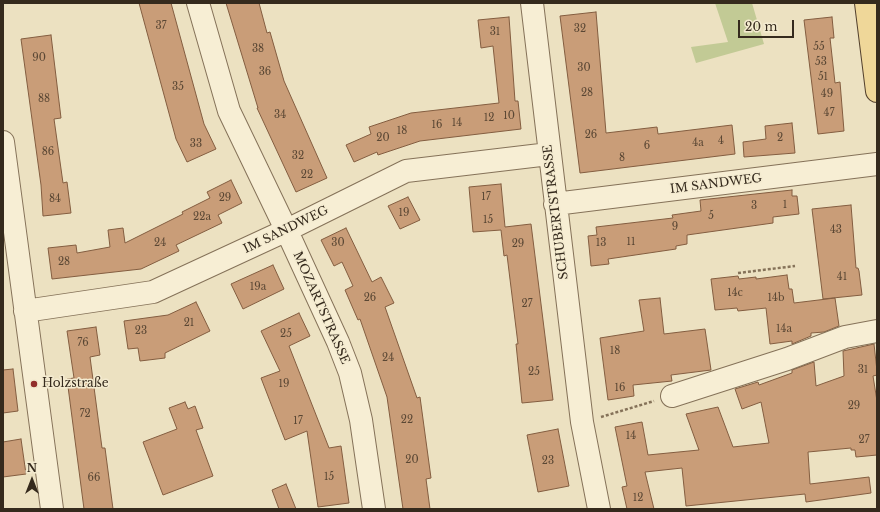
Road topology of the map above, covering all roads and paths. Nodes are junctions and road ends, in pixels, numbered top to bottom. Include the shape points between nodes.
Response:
1 (198, 3) edge
2 (532, 3) edge
3 (866, 3) edge
4 (877, 92) edge
5 (3, 142) edge
6 (549, 154) junction
7 (877, 164) edge
8 (555, 204) junction
9 (287, 230) junction
10 (796, 266) dead end
11 (738, 273) dead end
12 (25, 311) junction
13 (877, 330) edge
14 (672, 396) joint
15 (582, 422) junction
16 (52, 509) edge
17 (374, 509) edge
18 (600, 509) edge

1 - 9 street, MOZARTSTRASSE via 229,111
2 - 6 street, SCHUBERTSTRASSE
3 - 4 main road
5 - 12 street
6 - 8 street, SCHUBERTSTRASSE
6 - 9 street, IM SANDWEG via 406,171
7 - 8 street, IM SANDWEG
8 - 15 street, SCHUBERTSTRASSE
9 - 12 street, IM SANDWEG via 153,292
9 - 17 street, MOZARTSTRASSE via 350,373 361,420
10 - 11 path
12 - 16 street
13 - 14 street via 845,337
14 - 15 path
15 - 18 street, SCHUBERTSTRASSE

